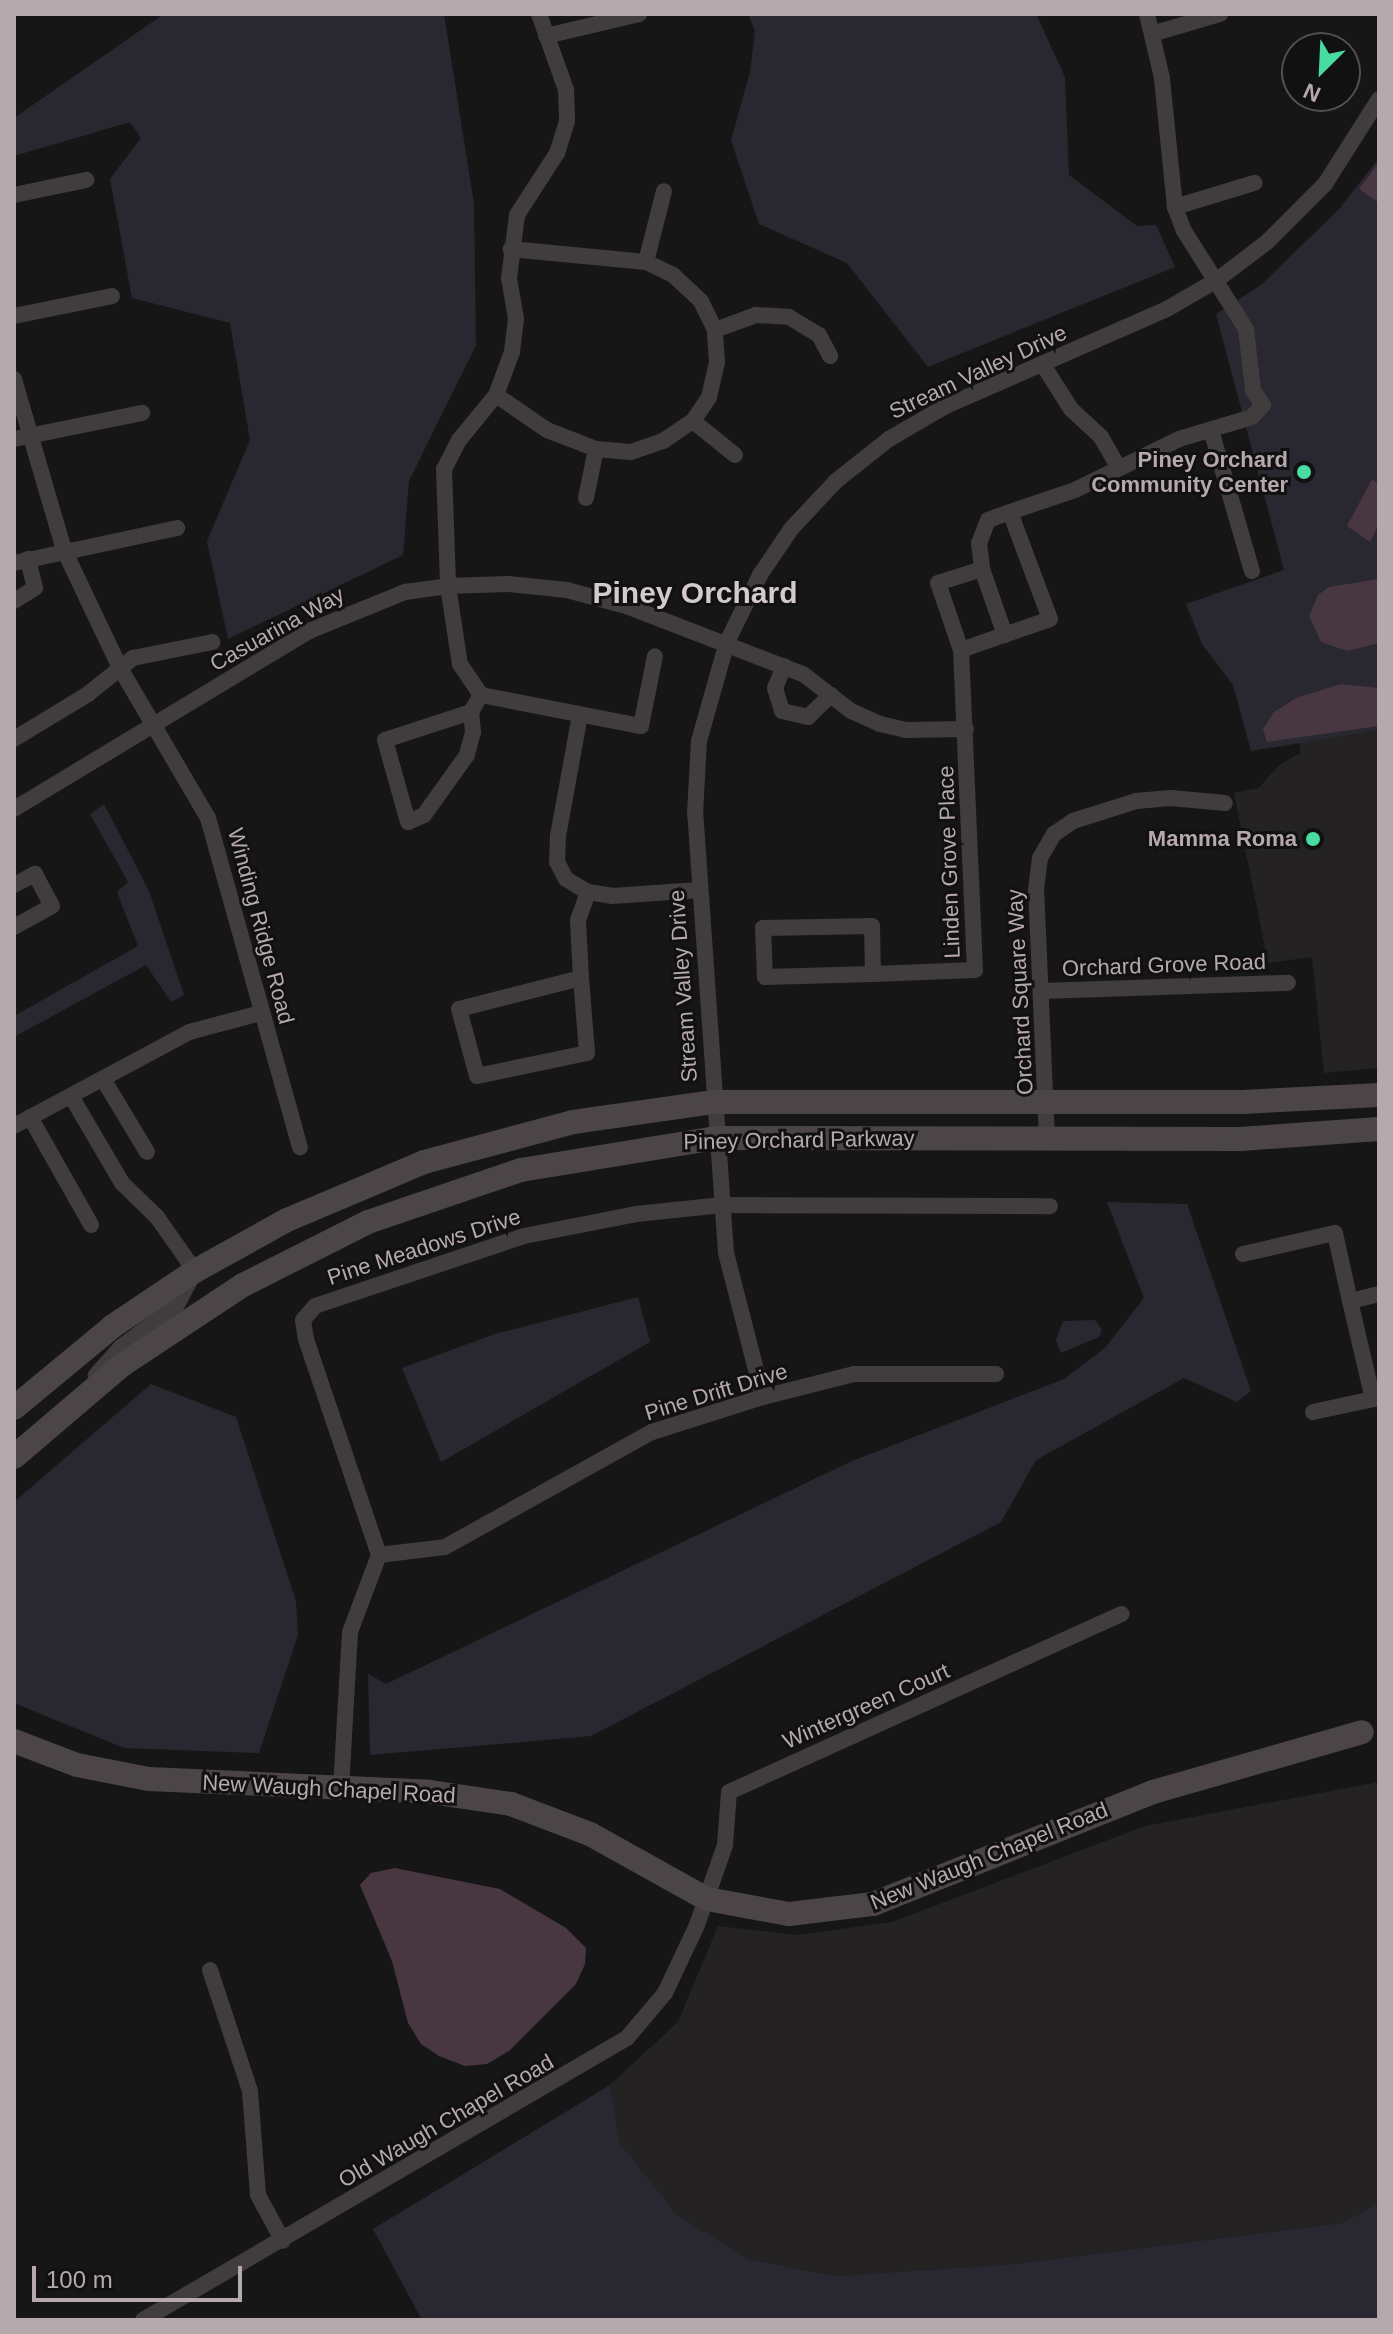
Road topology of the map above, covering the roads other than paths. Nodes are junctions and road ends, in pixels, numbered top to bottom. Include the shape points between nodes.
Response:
1 (539, 14) edge
2 (639, 14) edge
3 (1147, 14) edge
4 (1220, 14) edge
5 (1155, 33) junction
6 (546, 36) junction
7 (1379, 99) edge
8 (86, 180) dead end
9 (1254, 183) dead end
10 (664, 191) dead end
11 (14, 195) edge
12 (1175, 207) junction
13 (511, 249) junction
14 (646, 262) junction
15 (1217, 280) junction
16 (112, 296) dead end
17 (14, 316) edge
18 (715, 330) junction
19 (830, 356) dead end
20 (1043, 365) junction
21 (14, 379) edge
22 (496, 395) junction
23 (142, 413) dead end
24 (693, 421) junction
25 (1211, 430) junction
26 (22, 437) edge
27 (596, 449) junction
28 (735, 455) dead end
29 (1118, 466) junction
30 (586, 498) dead end
31 (1010, 512) junction
32 (177, 528) dead end
33 (64, 550) junction
34 (21, 561) edge
35 (982, 569) junction
36 (1252, 571) dead end
37 (448, 586) junction
38 (14, 601) edge
39 (1005, 635) junction
40 (212, 642) dead end
41 (727, 642) junction
42 (961, 650) junction
43 (655, 656) dead end
44 (784, 666) junction
45 (120, 668) junction
46 (481, 695) junction
47 (831, 695) junction
48 (471, 712) junction
49 (580, 715) junction
50 (154, 726) junction
51 (966, 729) junction
52 (14, 739) edge
53 (1225, 803) dead end
54 (14, 809) edge
55 (14, 885) edge
56 (699, 890) junction
57 (588, 892) junction
58 (14, 927) edge
59 (873, 974) junction
60 (581, 978) junction
61 (1288, 983) dead end
62 (1042, 991) junction
63 (261, 1013) junction
64 (103, 1079) junction
65 (1379, 1095) edge
66 (71, 1096) junction
67 (713, 1102) junction
68 (1048, 1102) junction
69 (30, 1117) junction
70 (14, 1126) edge
71 (1379, 1129) edge
72 (716, 1138) junction
73 (1047, 1139) junction
74 (300, 1147) dead end
75 (147, 1152) dead end
76 (723, 1205) junction
77 (1050, 1206) dead end
78 (91, 1225) dead end
79 (1243, 1254) dead end
80 (195, 1271) junction
81 (1379, 1294) edge
82 (1350, 1301) junction
83 (996, 1374) dead end
84 (82, 1397) junction
85 (763, 1397) junction
86 (1376, 1398) edge
87 (14, 1408) edge
88 (1313, 1412) dead end
89 (14, 1457) edge
90 (379, 1555) junction
91 (1122, 1614) dead end
92 (1362, 1732) dead end
93 (14, 1743) edge
94 (341, 1788) junction
95 (707, 1899) junction
96 (210, 1970) dead end
97 (283, 2241) junction
98 (143, 2320) edge

1 - 6 street
2 - 6 street
3 - 5 street
4 - 5 street
5 - 12 street
6 - 13 street via 566,90 567,121 557,153 517,215
7 - 15 street, Stream Valley Drive via 1325,184 1267,242
8 - 11 street
9 - 12 street
10 - 14 street
12 - 15 street via 1184,231
13 - 14 street
13 - 22 street via 516,319 512,352
14 - 18 street via 673,275 701,301
15 - 20 street, Stream Valley Drive via 1167,309
15 - 25 street via 1246,329 1253,390 1263,405 1252,417
16 - 17 street
18 - 19 street via 756,315 789,317 819,335
18 - 24 street via 712,385
20 - 29 street
20 - 41 street, Stream Valley Drive via 900,432 836,481 791,529 760,575
21 - 26 street, Winding Ridge Road
22 - 27 street via 547,430
22 - 37 street via 459,440 444,469
23 - 26 street
24 - 27 street via 663,441 631,452
24 - 28 street
25 - 29 street
25 - 36 street
26 - 33 street, Winding Ridge Road
27 - 30 street
29 - 31 street via 1075,490
31 - 35 street via 988,520 979,543
31 - 39 street via 1050,619
32 - 33 street
33 - 34 street
33 - 45 street, Winding Ridge Road
34 - 38 street via 35,588
35 - 39 street
35 - 42 street, Linden Grove Place via 938,583
37 - 41 street, Casuarina Way via 508,584 567,590
37 - 46 street via 460,664
37 - 50 street, Casuarina Way via 405,592 355,609 309,631
39 - 42 street
40 - 45 street via 133,658
41 - 44 street, Casuarina Way
41 - 56 street, Stream Valley Drive via 699,741
42 - 51 street, Linden Grove Place
43 - 49 street via 641,726
44 - 47 street, Casuarina Way
44 - 47 street via 775,688 782,711 808,717
45 - 50 street, Winding Ridge Road
45 - 52 street
46 - 48 street
46 - 49 street
47 - 51 street, Casuarina Way via 880,724 906,730
48 - 48 street via 385,740 408,822 424,815 467,755
49 - 57 street via 557,862 566,879
50 - 54 street, Casuarina Way
50 - 63 street, Winding Ridge Road via 208,818
51 - 59 street, Linden Grove Place via 975,970
53 - 62 street, Orchard Square Way via 1154,798 1073,821 1054,834 1036,874
55 - 58 street via 35,874 52,906
56 - 57 street via 612,896
56 - 67 street, Stream Valley Drive
57 - 60 street via 578,920
59 - 59 street, Linden Grove Place via 872,926 763,928 765,977
60 - 60 street via 459,1009 477,1076 587,1053
61 - 62 street, Orchard Grove Road
62 - 68 street, Orchard Square Way
63 - 64 street via 189,1032
63 - 74 street, Winding Ridge Road
64 - 66 street
64 - 75 street
65 - 68 street, Piney Orchard Parkway via 1242,1102
66 - 69 street
66 - 80 street via 122,1183 157,1217
67 - 68 street, Piney Orchard Parkway
67 - 72 street, Stream Valley Drive
67 - 80 street, Piney Orchard Parkway via 573,1122 424,1162 300,1214
68 - 73 street, Orchard Square Way
69 - 70 street
69 - 78 street
71 - 73 street, Piney Orchard Parkway via 1240,1139
72 - 73 street, Piney Orchard Parkway
72 - 76 street, Stream Valley Drive
72 - 84 street, Piney Orchard Parkway via 521,1170 368,1222 230,1293
76 - 77 street, Pine Meadows Drive
76 - 85 street, Stream Valley Drive via 737,1312
76 - 90 street, Pine Meadows Drive via 636,1214 524,1236 315,1306 303,1320 306,1339
79 - 82 street via 1335,1233
80 - 84 street via 176,1306 121,1347
80 - 87 street, Piney Orchard Parkway via 113,1326
81 - 82 street
82 - 86 street
83 - 85 street, Pine Drift Drive via 854,1374
84 - 89 street, Piney Orchard Parkway
85 - 90 street, Pine Drift Drive via 652,1432 445,1547
86 - 88 street
90 - 94 street via 350,1632
91 - 95 street, Wintergreen Court via 729,1792 725,1845
92 - 95 street, New Waugh Chapel Road via 1141,1797 853,1909 789,1914
93 - 94 street, New Waugh Chapel Road via 77,1765 149,1779
94 - 95 street, New Waugh Chapel Road via 430,1792 511,1804 590,1834
95 - 97 street, Old Waugh Chapel Road via 665,1993 627,2038
96 - 97 street via 252,2099 258,2195
97 - 98 street, Old Waugh Chapel Road

